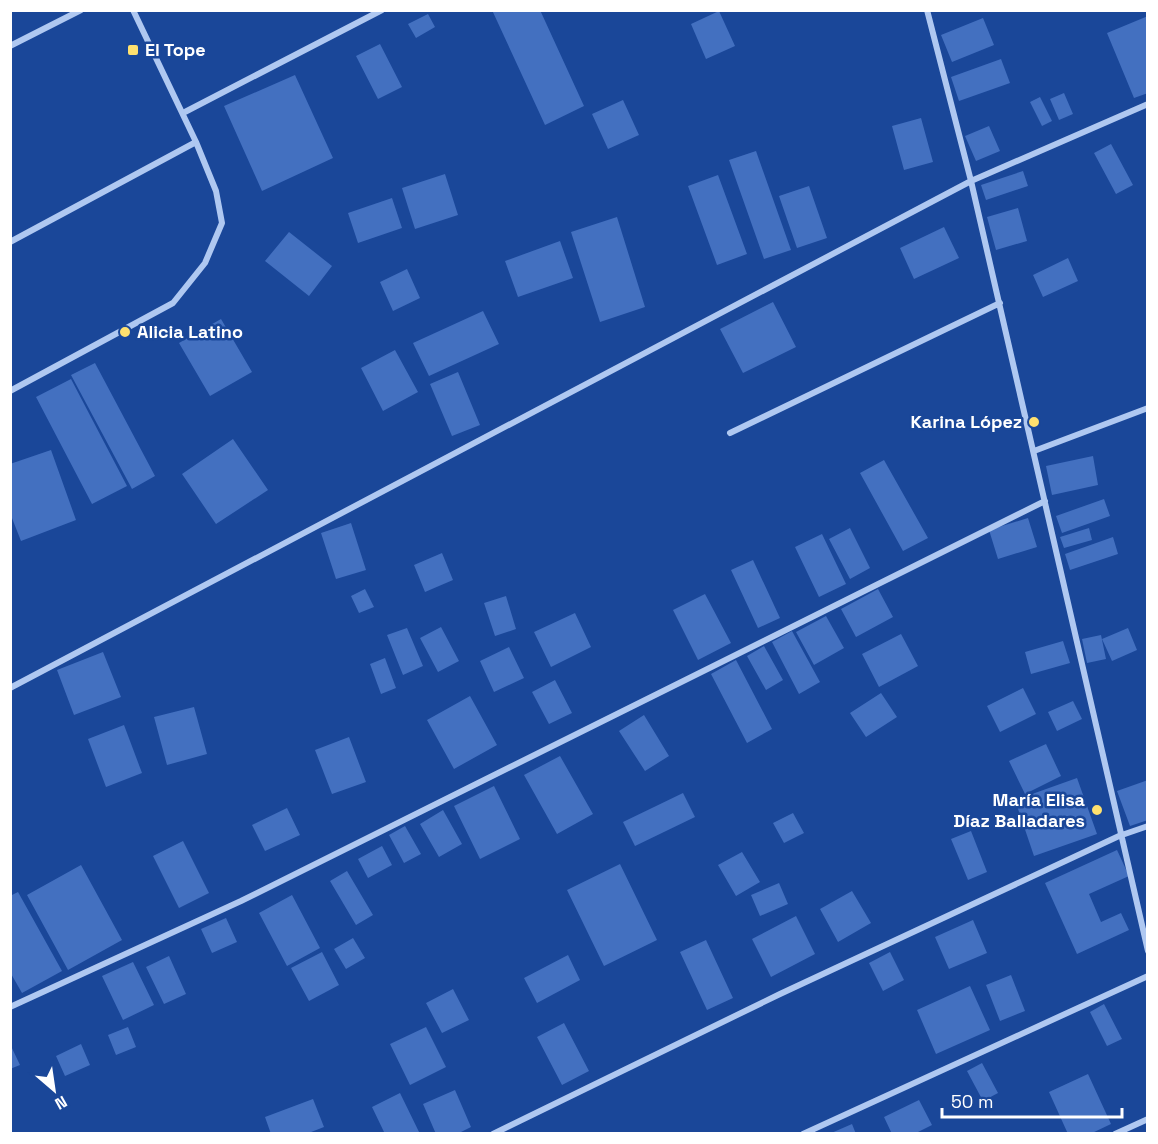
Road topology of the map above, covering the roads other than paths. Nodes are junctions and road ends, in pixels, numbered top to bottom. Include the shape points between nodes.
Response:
1 (81, 10) edge
2 (133, 10) edge
3 (382, 10) edge
4 (927, 10) edge
5 (10, 46) edge
6 (1148, 104) edge
7 (183, 113) junction
8 (196, 142) junction
9 (972, 182) junction
10 (10, 242) edge
11 (1000, 303) junction
12 (10, 391) edge
13 (1148, 408) edge
14 (730, 433) dead end
15 (1034, 451) junction
16 (1045, 501) junction
17 (10, 688) edge
18 (1148, 826) edge
19 (1119, 836) junction
20 (1144, 922) edge
21 (1148, 951) edge
22 (1148, 976) edge
23 (10, 1007) edge
24 (1148, 1119) edge
25 (493, 1134) edge
26 (803, 1134) edge
27 (1115, 1134) edge

1 - 5 street
2 - 7 street
3 - 7 street
4 - 9 street
6 - 9 street
7 - 8 street
8 - 10 street
8 - 12 street via 216,191 222,223 205,263 173,303
9 - 11 street
9 - 17 street
11 - 14 street
11 - 15 street
13 - 15 street
15 - 16 street
16 - 19 street
16 - 23 street via 241,901
18 - 19 street
19 - 20 street
19 - 25 street via 780,994
20 - 21 street
22 - 26 street
24 - 27 street

